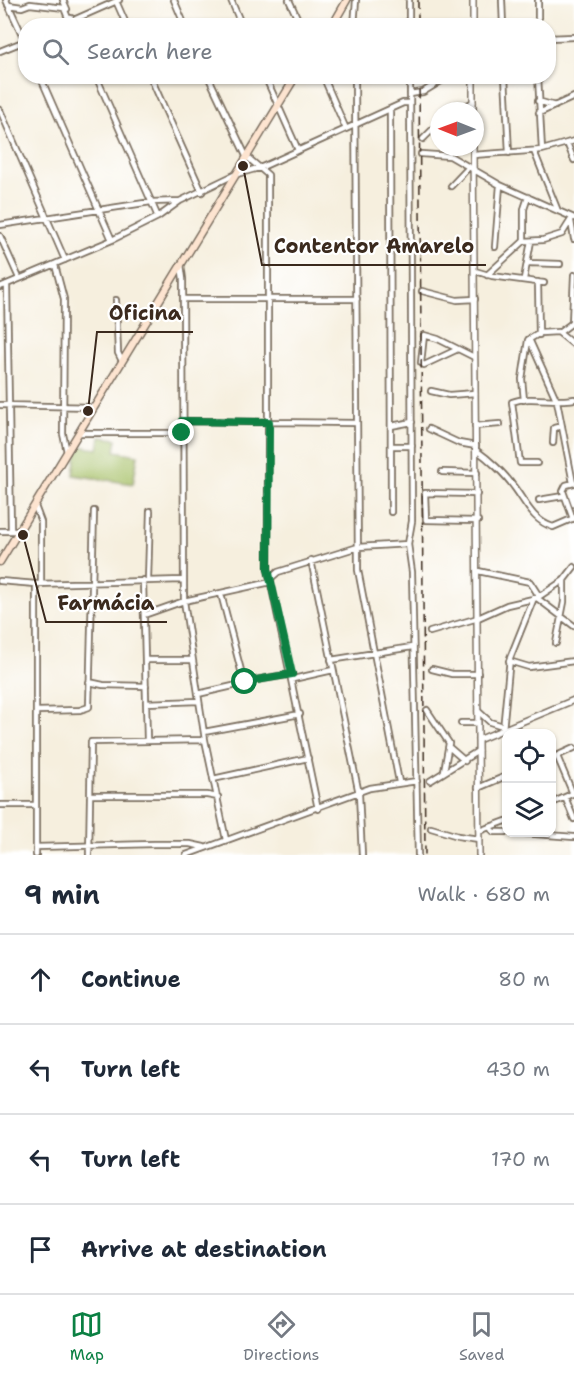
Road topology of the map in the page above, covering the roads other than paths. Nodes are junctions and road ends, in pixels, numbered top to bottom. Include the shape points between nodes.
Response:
1 (63, 0) edge
2 (117, 0) edge
3 (174, 0) edge
4 (231, 0) edge
5 (289, 0) edge
6 (347, 0) edge
7 (356, 0) edge
8 (409, 0) edge
9 (473, 0) edge
10 (502, 0) edge
11 (538, 0) edge
12 (7, 3) edge
13 (68, 18) edge
14 (72, 18) edge
15 (79, 18) edge
16 (125, 18) edge
17 (182, 18) edge
18 (239, 18) edge
19 (297, 18) edge
20 (337, 18) edge
21 (355, 18) edge
22 (409, 18) edge
23 (473, 18) edge
24 (503, 18) edge
25 (538, 18) edge
26 (18, 27) edge
27 (574, 37) edge
28 (556, 38) edge
29 (18, 45) edge
30 (0, 51) edge
31 (43, 84) edge
32 (99, 84) edge
33 (154, 84) edge
34 (212, 84) edge
35 (269, 84) edge
36 (291, 84) edge
37 (326, 84) edge
38 (355, 84) edge
39 (410, 84) edge
40 (436, 84) edge
41 (473, 84) edge
42 (505, 84) edge
43 (538, 84) edge
44 (410, 94) junction
45 (574, 97) edge
46 (538, 101) junction
47 (473, 102) edge
48 (410, 103) junction
49 (278, 105) junction
50 (555, 106) junction
51 (0, 110) edge
52 (390, 110) junction
53 (539, 113) junction
54 (356, 127) junction
55 (346, 129) junction
56 (430, 132) edge
57 (423, 139) dead end
58 (574, 141) edge
59 (567, 143) junction
60 (298, 150) junction
61 (542, 150) junction
62 (534, 151) junction
63 (509, 153) junction
64 (421, 154) dead end
65 (484, 154) edge
66 (246, 156) junction
67 (473, 156) edge
68 (574, 160) edge
69 (262, 167) junction
70 (471, 169) junction
71 (234, 175) junction
72 (500, 185) junction
73 (451, 186) dead end
74 (202, 192) junction
75 (528, 198) junction
76 (180, 201) junction
77 (151, 202) junction
78 (98, 210) junction
79 (558, 212) junction
80 (158, 217) junction
81 (47, 219) junction
82 (573, 219) edge
83 (0, 225) edge
84 (562, 234) junction
85 (0, 236) edge
86 (573, 236) edge
87 (112, 240) junction
88 (524, 241) junction
89 (531, 241) junction
90 (495, 247) dead end
91 (65, 260) junction
92 (529, 263) junction
93 (181, 264) junction
94 (560, 264) dead end
95 (55, 265) junction
96 (475, 271) junction
97 (574, 274) edge
98 (487, 275) junction
99 (19, 278) junction
100 (524, 279) junction
101 (538, 282) junction
102 (544, 283) dead end
103 (8, 284) junction
104 (0, 287) edge
105 (422, 291) dead end
106 (183, 299) junction
107 (268, 299) junction
108 (357, 299) junction
109 (475, 299) junction
110 (116, 300) dead end
111 (560, 332) junction
112 (539, 335) junction
113 (529, 339) junction
114 (574, 345) edge
115 (456, 350) junction
116 (474, 357) junction
117 (122, 361) junction
118 (431, 392) dead end
119 (475, 393) junction
120 (574, 399) edge
121 (524, 400) junction
122 (556, 401) junction
123 (0, 405) edge
124 (9, 405) junction
125 (63, 406) junction
126 (94, 407) junction
127 (182, 421) junction
128 (269, 422) junction
129 (356, 423) junction
130 (412, 423) junction
131 (500, 424) dead end
132 (391, 426) junction
133 (476, 426) junction
134 (562, 426) junction
135 (429, 429) dead end
136 (79, 433) junction
137 (182, 433) junction
138 (553, 443) dead end
139 (391, 446) junction
140 (412, 446) junction
141 (476, 448) junction
142 (67, 453) junction
143 (537, 464) dead end
144 (442, 472) dead end
145 (477, 473) junction
146 (573, 483) edge
147 (478, 494) junction
148 (563, 496) junction
149 (539, 500) dead end
150 (35, 506) junction
151 (94, 511) dead end
152 (150, 512) dead end
153 (391, 512) dead end
154 (574, 519) edge
155 (478, 521) junction
156 (0, 531) edge
157 (11, 531) junction
158 (19, 531) junction
159 (408, 544) junction
160 (357, 547) junction
161 (311, 560) junction
162 (0, 562) edge
163 (574, 567) edge
164 (268, 569) junction
165 (478, 571) junction
166 (278, 572) junction
167 (0, 580) edge
168 (145, 580) junction
169 (183, 580) junction
170 (564, 580) junction
171 (271, 581) junction
172 (92, 583) junction
173 (38, 584) junction
174 (221, 594) junction
175 (536, 598) junction
176 (184, 601) junction
177 (144, 615) junction
178 (561, 616) junction
179 (478, 618) junction
180 (574, 626) edge
181 (430, 632) dead end
182 (556, 643) dead end
183 (412, 647) junction
184 (375, 653) junction
185 (145, 660) junction
186 (192, 660) junction
187 (331, 660) junction
188 (509, 661) junction
189 (574, 662) edge
190 (432, 669) dead end
191 (333, 670) junction
192 (478, 674) junction
193 (292, 676) junction
194 (89, 682) junction
195 (103, 685) junction
196 (146, 686) junction
197 (233, 686) dead end
198 (89, 692) junction
199 (198, 694) junction
200 (574, 700) edge
201 (199, 701) junction
202 (146, 703) junction
203 (427, 710) dead end
204 (36, 711) junction
205 (478, 711) junction
206 (300, 714) junction
207 (461, 723) dead end
208 (478, 723) junction
209 (503, 728) junction
210 (204, 732) junction
211 (147, 740) junction
212 (205, 740) junction
213 (478, 740) junction
214 (450, 748) junction
215 (574, 748) edge
216 (478, 751) junction
217 (556, 756) edge
218 (308, 758) junction
219 (465, 761) junction
220 (556, 761) edge
221 (444, 771) junction
222 (502, 778) edge
223 (213, 779) junction
224 (430, 780) dead end
225 (417, 781) junction
226 (399, 782) junction
227 (478, 788) junction
228 (216, 790) junction
229 (359, 794) junction
230 (574, 794) edge
231 (91, 795) junction
232 (207, 795) junction
233 (218, 797) junction
234 (565, 797) junction
235 (556, 800) edge
236 (0, 805) edge
237 (35, 805) junction
238 (318, 809) junction
239 (574, 819) edge
240 (502, 823) edge
241 (489, 827) junction
242 (431, 828) dead end
243 (479, 831) junction
244 (502, 832) edge
245 (556, 836) edge
246 (574, 837) edge
247 (479, 839) junction
248 (226, 840) junction
249 (89, 845) junction
250 (36, 847) junction
251 (204, 847) junction
252 (36, 855) edge
253 (89, 855) edge
254 (186, 855) edge
255 (362, 855) edge
256 (418, 855) edge
257 (479, 855) edge

1 - 14 street
2 - 15 street
2 - 16 street
3 - 17 street
4 - 18 street
5 - 19 street
6 - 20 main road
7 - 21 street
8 - 22 street
9 - 23 street
10 - 24 street
11 - 25 street
12 - 13 street via 64,8
12 - 26 street
27 - 28 street
29 - 30 street
31 - 78 street
32 - 77 street
33 - 74 street
34 - 66 street
35 - 49 street
36 - 49 main road
37 - 55 street
38 - 54 street
39 - 44 street
40 - 44 street
41 - 47 street
42 - 63 street
43 - 46 street
44 - 48 street
45 - 50 street
46 - 50 street
46 - 53 street
48 - 52 street
48 - 130 street
49 - 60 street
49 - 66 main road
50 - 53 street
51 - 81 street
52 - 54 street
52 - 132 street
53 - 61 street
54 - 55 street
54 - 108 street
55 - 60 street
56 - 57 street
58 - 59 street
59 - 61 street
59 - 68 street
60 - 69 street
61 - 62 street
62 - 63 street
62 - 79 street
63 - 65 street
64 - 70 street via 445,155
66 - 69 street
66 - 71 main road
67 - 70 street
69 - 71 street
69 - 107 street via 268,175
70 - 72 street
70 - 73 street
70 - 96 street
71 - 74 street
71 - 93 main road
72 - 75 street
72 - 90 street
74 - 76 street
75 - 79 street
75 - 88 street
76 - 77 street
76 - 80 street
77 - 78 street
77 - 80 street
78 - 81 street
78 - 87 street
79 - 82 street
80 - 87 street
81 - 83 street
81 - 91 street
82 - 84 street
82 - 86 street
84 - 86 street
84 - 89 street
85 - 99 street
87 - 91 street
88 - 89 street
88 - 98 street
89 - 92 street
91 - 95 street
92 - 94 street
92 - 100 street
93 - 106 street
93 - 117 main road
95 - 99 street
95 - 125 street via 64,299
96 - 98 street
96 - 109 street
97 - 111 street via 572,323
98 - 100 street
99 - 103 street
100 - 101 street
101 - 102 street
101 - 112 street
103 - 104 street
103 - 124 street
105 - 109 street via 457,300
106 - 107 street
106 - 127 street
107 - 108 street
107 - 128 street
108 - 129 street
109 - 116 street
110 - 117 street via 118,353
111 - 112 street
111 - 114 street
112 - 113 street
113 - 121 street via 524,358
113 - 122 street
115 - 115 street via 424,365 422,363 423,336 438,339
115 - 116 street
116 - 119 street
117 - 126 main road
118 - 119 street
119 - 133 street
120 - 122 street
121 - 122 street
121 - 143 street via 512,404 519,462
122 - 134 street
123 - 124 street
124 - 125 street
124 - 157 street
125 - 126 street
125 - 142 street
126 - 136 main road
127 - 128 street
127 - 137 street
128 - 129 street
128 - 164 street
129 - 160 street
130 - 132 street
130 - 140 street
131 - 133 street
132 - 139 street
133 - 141 street
134 - 138 street via 554,428
134 - 146 street
135 - 141 street
136 - 137 street
136 - 142 main road
137 - 169 street
139 - 140 street
139 - 153 street
140 - 159 street via 412,521
141 - 145 street
141 - 154 street via 538,519 553,526
142 - 150 main road
144 - 145 street
145 - 147 street
146 - 148 street via 564,488
147 - 155 street
147 - 155 street via 426,492 424,500 425,520
148 - 149 street
148 - 154 street
150 - 158 main road
150 - 173 street via 41,526
151 - 172 street
152 - 168 street
155 - 165 street
156 - 157 street
157 - 158 street
158 - 162 main road
159 - 160 street
159 - 183 street
160 - 161 street
160 - 184 street
161 - 166 street
161 - 187 street
163 - 170 street
164 - 166 street
164 - 171 street
165 - 175 street via 530,582
165 - 179 street
166 - 171 street
167 - 173 street
168 - 169 street
168 - 172 street
168 - 177 street
169 - 176 street
170 - 175 street
170 - 178 street
171 - 174 street
171 - 193 street
172 - 173 street
172 - 194 street
173 - 204 street
174 - 176 street
174 - 193 street via 244,682
175 - 178 street
175 - 179 street
175 - 188 street
176 - 177 street
176 - 186 street
177 - 185 street
178 - 180 street
178 - 182 street
179 - 181 street
179 - 192 street
183 - 184 street
183 - 225 street
184 - 187 street
184 - 226 street
185 - 186 street
185 - 196 street
186 - 199 street
187 - 191 street
188 - 189 street via 529,667
188 - 209 street
190 - 192 street
191 - 193 street
191 - 229 street
192 - 205 street
193 - 206 street
194 - 195 street
194 - 198 street
195 - 196 street
195 - 198 street
196 - 202 street
197 - 199 street
198 - 204 street via 87,709
199 - 201 street
200 - 209 street
201 - 202 street
201 - 210 street
202 - 211 street
203 - 214 street
204 - 237 street
205 - 208 street
205 - 209 street
206 - 210 street
206 - 218 street
207 - 208 street
208 - 213 street
209 - 213 street
210 - 212 street
211 - 212 street
211 - 231 street via 92,741
212 - 223 street
213 - 216 street
214 - 219 street
214 - 221 street
215 - 217 street
216 - 219 street
216 - 227 street
218 - 223 street
218 - 238 street
219 - 221 street
220 - 230 street
221 - 224 street
222 - 227 street
223 - 228 street
225 - 226 street
225 - 256 street
226 - 229 street
227 - 243 street
228 - 232 street
228 - 233 street
229 - 238 street
229 - 255 street
230 - 234 street
231 - 232 street
231 - 249 street
232 - 233 street
233 - 248 street
234 - 235 street
234 - 239 street
236 - 237 street
237 - 250 street
238 - 248 street
240 - 241 street
241 - 243 street
241 - 244 street
242 - 247 street
243 - 247 street
245 - 246 street
247 - 257 street
248 - 251 street
249 - 250 street
249 - 251 street
249 - 253 street
250 - 252 street
251 - 254 street

